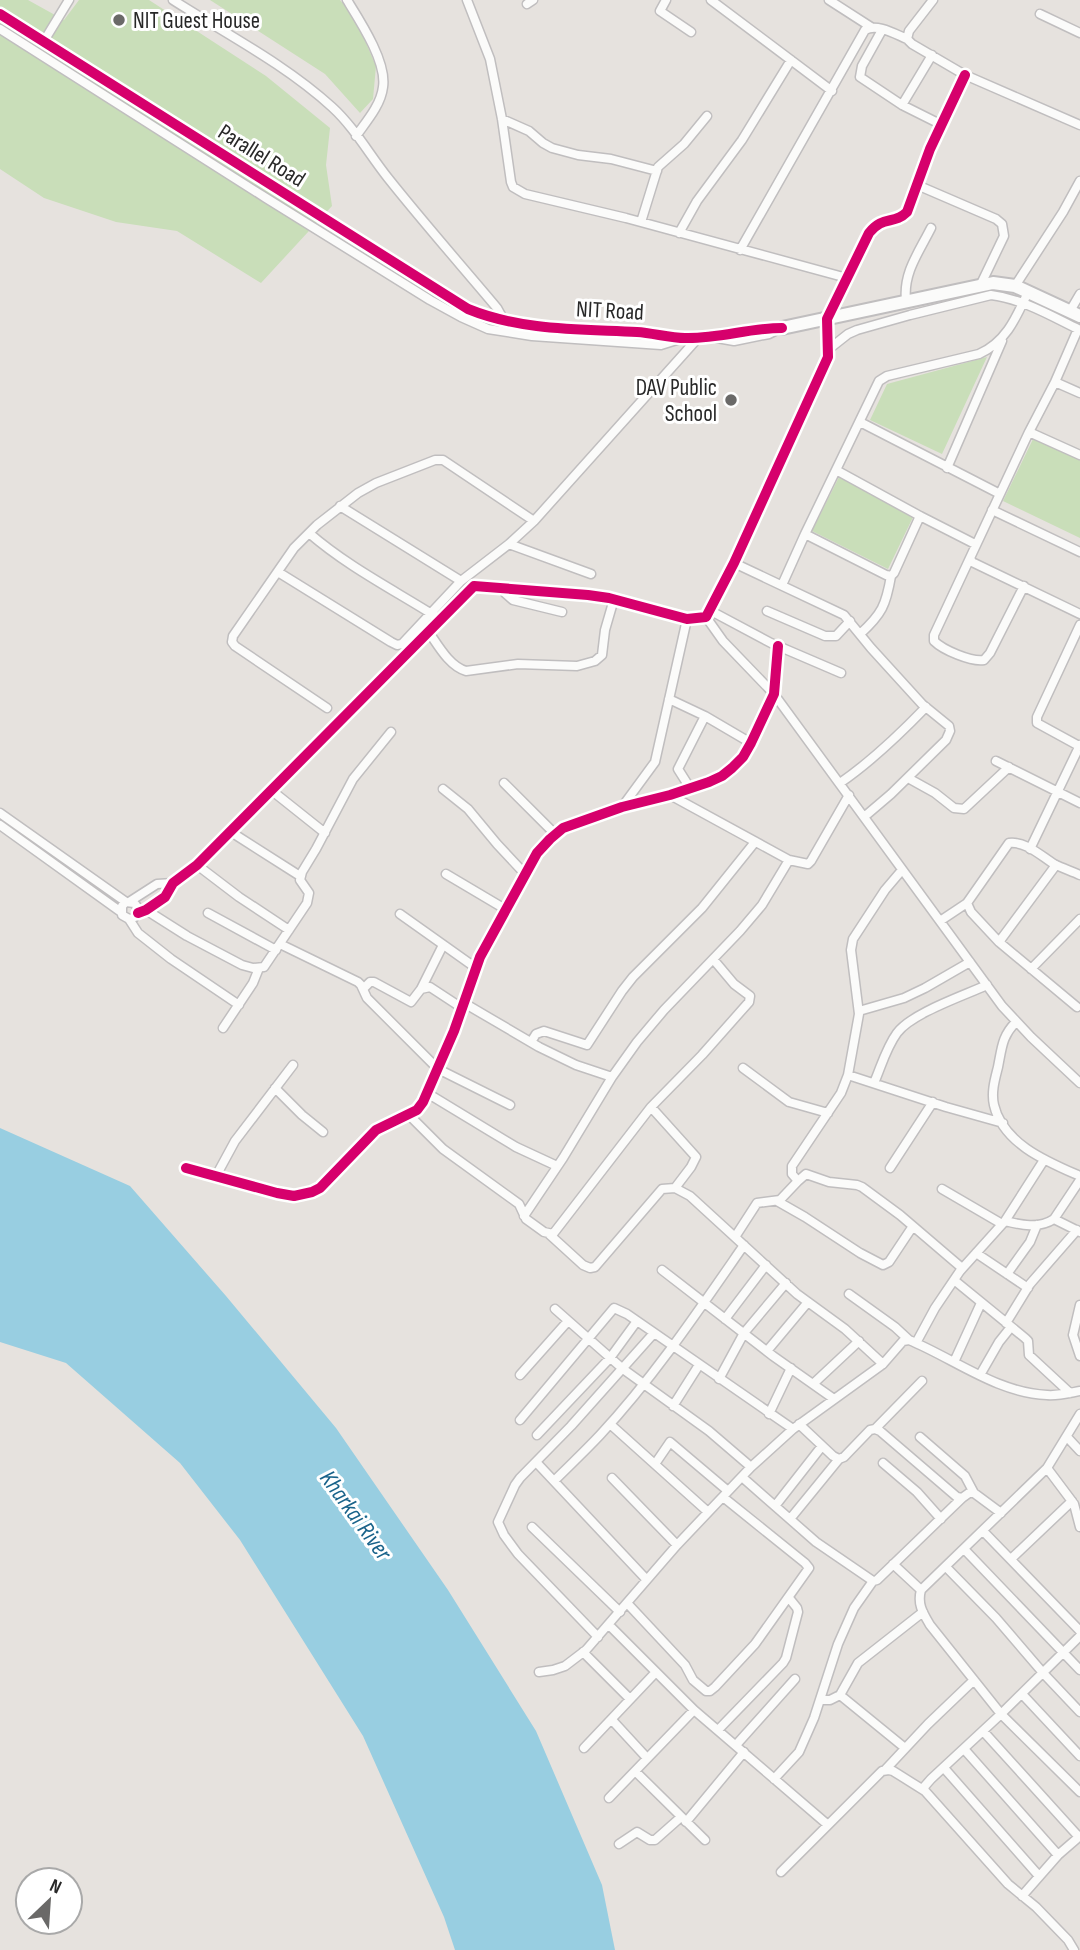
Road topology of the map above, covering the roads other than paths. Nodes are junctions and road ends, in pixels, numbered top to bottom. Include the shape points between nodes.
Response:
1 (69, 0) edge
2 (173, 0) edge
3 (347, 0) edge
4 (467, 0) edge
5 (666, 0) edge
6 (711, 0) edge
7 (829, 0) edge
8 (933, 0) edge
9 (0, 14) edge
10 (1041, 14) dead end
11 (871, 27) junction
12 (0, 29) edge
13 (883, 30) junction
14 (691, 32) dead end
15 (1080, 33) edge
16 (907, 39) junction
17 (44, 41) junction
18 (932, 55) junction
19 (791, 60) junction
20 (965, 75) junction
21 (832, 90) junction
22 (902, 105) junction
23 (706, 116) dead end
24 (502, 119) junction
25 (1079, 121) edge
26 (942, 125) junction
27 (356, 136) junction
28 (657, 172) junction
29 (1080, 181) edge
30 (917, 185) junction
31 (641, 222) junction
32 (931, 228) dead end
33 (680, 233) junction
34 (740, 250) junction
35 (847, 278) junction
36 (980, 286) junction
37 (1015, 286) junction
38 (1080, 294) edge
39 (1026, 297) junction
40 (906, 300) junction
41 (827, 319) junction
42 (505, 322) junction
43 (1077, 322) edge
44 (782, 328) joint
45 (511, 333) junction
46 (683, 338) junction
47 (698, 338) junction
48 (1004, 338) junction
49 (829, 349) junction
50 (1055, 382) junction
51 (1080, 393) edge
52 (860, 422) junction
53 (1029, 432) junction
54 (1080, 455) edge
55 (947, 468) junction
56 (836, 470) junction
57 (999, 494) junction
58 (340, 506) junction
59 (992, 510) junction
60 (920, 516) junction
61 (534, 521) junction
62 (309, 533) junction
63 (805, 534) junction
64 (509, 544) junction
65 (975, 544) junction
66 (1080, 552) edge
67 (970, 558) junction
68 (734, 563) junction
69 (278, 572) junction
70 (591, 574) dead end
71 (891, 576) junction
72 (461, 581) junction
73 (782, 585) junction
74 (1024, 586) junction
75 (504, 587) junction
76 (614, 600) junction
77 (766, 611) dead end
78 (562, 612) dead end
79 (431, 614) junction
80 (708, 614) junction
81 (1080, 614) edge
82 (440, 619) junction
83 (687, 619) junction
84 (850, 621) junction
85 (1080, 625) edge
86 (428, 631) junction
87 (860, 634) junction
88 (778, 646) junction
89 (841, 673) dead end
90 (774, 694) junction
91 (669, 699) junction
92 (926, 707) junction
93 (327, 708) dead end
94 (705, 716) junction
95 (391, 732) dead end
96 (751, 743) junction
97 (1080, 746) edge
98 (996, 761) dead end
99 (1009, 767) junction
100 (908, 778) junction
101 (504, 783) dead end
102 (840, 783) junction
103 (690, 788) junction
104 (443, 789) dead end
105 (271, 790) junction
106 (1057, 791) junction
107 (670, 795) junction
108 (849, 795) junction
109 (1080, 803) edge
110 (622, 807) junction
111 (0, 813) edge
112 (864, 817) junction
113 (0, 825) edge
114 (231, 832) junction
115 (325, 833) junction
116 (555, 834) junction
117 (755, 842) junction
118 (1030, 849) junction
119 (789, 860) junction
120 (1056, 864) junction
121 (197, 865) junction
122 (902, 870) junction
123 (446, 874) dead end
124 (525, 874) junction
125 (1080, 875) edge
126 (300, 876) junction
127 (173, 883) junction
128 (127, 902) junction
129 (967, 903) junction
130 (505, 909) junction
131 (142, 911) junction
132 (121, 912) junction
133 (208, 913) dead end
134 (400, 914) dead end
135 (129, 919) junction
136 (1080, 919) edge
137 (940, 921) junction
138 (289, 930) junction
139 (999, 942) junction
140 (443, 945) junction
141 (278, 947) junction
142 (713, 959) junction
143 (970, 962) junction
144 (259, 968) junction
145 (476, 968) junction
146 (1031, 969) junction
147 (987, 985) junction
148 (363, 989) junction
149 (421, 989) junction
150 (239, 1004) junction
151 (463, 1005) junction
152 (1079, 1006) edge
153 (859, 1011) junction
154 (1016, 1021) junction
155 (223, 1028) dead end
156 (531, 1042) junction
157 (293, 1065) dead end
158 (743, 1068) dead end
159 (438, 1069) junction
160 (848, 1075) junction
161 (612, 1077) junction
162 (874, 1083) junction
163 (1080, 1083) edge
164 (275, 1088) junction
165 (427, 1093) junction
166 (933, 1102) junction
167 (510, 1105) dead end
168 (651, 1107) junction
169 (828, 1113) junction
170 (409, 1115) junction
171 (1003, 1123) junction
172 (323, 1132) dead end
173 (1044, 1160) junction
174 (557, 1166) junction
175 (186, 1168) dead end
176 (890, 1168) dead end
177 (216, 1176) junction
178 (1080, 1178) edge
179 (798, 1181) junction
180 (675, 1188) junction
181 (942, 1189) dead end
182 (777, 1201) junction
183 (524, 1216) junction
184 (1054, 1219) junction
185 (1003, 1223) junction
186 (1037, 1225) junction
187 (913, 1226) junction
188 (1078, 1231) edge
189 (549, 1234) junction
190 (735, 1237) junction
191 (744, 1245) junction
192 (976, 1253) junction
193 (766, 1265) junction
194 (962, 1268) junction
195 (662, 1270) dead end
196 (1007, 1274) junction
197 (954, 1280) junction
198 (786, 1283) junction
199 (1028, 1288) junction
200 (849, 1294) dead end
201 (704, 1302) junction
202 (808, 1302) junction
203 (981, 1303) junction
204 (1080, 1305) edge
205 (555, 1309) dead end
206 (725, 1318) junction
207 (568, 1321) junction
208 (637, 1321) junction
209 (1008, 1325) junction
210 (654, 1334) junction
211 (744, 1334) junction
212 (588, 1339) junction
213 (859, 1341) junction
214 (913, 1341) junction
215 (673, 1347) junction
216 (767, 1351) junction
217 (1080, 1356) edge
218 (610, 1358) junction
219 (954, 1363) junction
220 (883, 1364) junction
221 (699, 1366) junction
222 (791, 1368) junction
223 (623, 1369) junction
224 (520, 1375) dead end
225 (980, 1375) junction
226 (719, 1379) junction
227 (922, 1381) dead end
228 (643, 1384) junction
229 (813, 1384) junction
230 (1080, 1391) edge
231 (1070, 1393) junction
232 (834, 1399) junction
233 (673, 1406) junction
234 (769, 1414) junction
235 (1080, 1414) edge
236 (520, 1420) dead end
237 (610, 1424) junction
238 (796, 1427) junction
239 (875, 1429) junction
240 (537, 1435) dead end
241 (920, 1437) dead end
242 (1067, 1437) junction
243 (822, 1446) junction
244 (1080, 1451) edge
245 (839, 1460) junction
246 (536, 1462) junction
247 (883, 1462) dead end
248 (655, 1464) junction
249 (751, 1467) junction
250 (1047, 1468) junction
251 (742, 1477) junction
252 (612, 1478) dead end
253 (554, 1481) junction
254 (974, 1493) junction
255 (725, 1494) junction
256 (962, 1498) junction
257 (1072, 1501) junction
258 (775, 1506) junction
259 (708, 1512) junction
260 (1001, 1513) junction
261 (790, 1518) junction
262 (941, 1518) junction
263 (533, 1527) dead end
264 (1080, 1527) edge
265 (983, 1531) junction
266 (677, 1545) junction
267 (964, 1549) junction
268 (1012, 1559) junction
269 (893, 1564) junction
270 (946, 1567) junction
271 (646, 1579) junction
272 (873, 1581) junction
273 (921, 1590) junction
274 (789, 1598) junction
275 (627, 1602) junction
276 (620, 1612) junction
277 (922, 1612) junction
278 (609, 1625) junction
279 (1080, 1631) edge
280 (1080, 1636) edge
281 (598, 1637) junction
282 (583, 1652) junction
283 (1064, 1653) junction
284 (1080, 1671) edge
285 (539, 1672) dead end
286 (656, 1672) junction
287 (1044, 1674) junction
288 (795, 1679) dead end
289 (974, 1680) junction
290 (1023, 1694) junction
291 (840, 1695) junction
292 (630, 1699) junction
293 (820, 1700) junction
294 (694, 1710) junction
295 (1080, 1712) edge
296 (1002, 1714) junction
297 (612, 1720) junction
298 (718, 1730) junction
299 (983, 1731) junction
300 (736, 1745) junction
301 (584, 1748) dead end
302 (905, 1748) junction
303 (964, 1749) junction
304 (744, 1752) junction
305 (1080, 1756) edge
306 (647, 1758) junction
307 (944, 1768) junction
308 (885, 1770) junction
309 (635, 1771) junction
310 (774, 1779) junction
311 (925, 1791) junction
312 (1080, 1792) edge
313 (609, 1798) dead end
314 (683, 1819) junction
315 (828, 1825) junction
316 (1079, 1837) edge
317 (705, 1840) dead end
318 (619, 1844) dead end
319 (1058, 1856) junction
320 (781, 1872) dead end
321 (1039, 1876) junction
322 (1021, 1896) junction
323 (1074, 1950) edge

1 - 17 street
2 - 27 street via 306,85
3 - 27 street via 368,36 383,77 379,100
4 - 24 street via 490,59
5 - 14 street via 660,10
6 - 19 street
7 - 11 street
8 - 16 street
9 - 17 street, Parallel Road
10 - 15 street
11 - 13 street
11 - 21 street via 865,30
12 - 45 street, Parallel Road via 430,300 488,329
13 - 16 street
13 - 22 street via 860,77
16 - 18 street
17 - 42 street, Parallel Road via 447,298
18 - 20 street
18 - 22 street
19 - 21 street
19 - 33 street
20 - 25 street
20 - 26 street
21 - 34 street
22 - 26 street
23 - 28 street
24 - 28 street via 552,148
24 - 31 street via 511,182 517,190
26 - 30 street
27 - 42 street
28 - 31 street
29 - 37 street
30 - 35 street via 901,218 876,224
30 - 36 street via 1002,224 1004,236
31 - 33 street
32 - 40 street via 910,267
33 - 34 street
34 - 35 street
35 - 41 street
36 - 37 main road, NIT Road
36 - 40 main road, NIT Road
37 - 39 main road, NIT Road
38 - 43 street
39 - 43 main road, NIT Road
39 - 43 street
39 - 48 street
39 - 49 street via 980,297 857,330
40 - 41 main road, NIT Road
41 - 44 main road, NIT Road
41 - 49 street
42 - 45 street
42 - 46 street, NIT Road
43 - 50 street
44 - 47 street, NIT Road via 734,341
45 - 46 street, NIT Road via 661,345
46 - 47 street, NIT Road
47 - 61 street
48 - 52 street via 979,354 887,376 879,381
48 - 55 street
49 - 68 street
50 - 51 street
50 - 53 street
52 - 55 street
52 - 56 street
53 - 54 street
53 - 57 street
55 - 57 street
56 - 60 street
56 - 63 street
57 - 59 street
58 - 61 street via 376,483 443,460
58 - 62 street
58 - 72 street
59 - 65 street
59 - 66 street
60 - 65 street
60 - 71 street
61 - 64 street
62 - 69 street
62 - 79 street via 374,581
63 - 71 street
63 - 73 street
64 - 70 street
64 - 72 street
65 - 67 street
67 - 74 street
67 - 74 street via 934,635 943,648 984,660
68 - 73 street
68 - 80 street
69 - 79 street via 397,645 407,641
69 - 93 street via 232,642
71 - 87 street via 877,619
72 - 79 street
73 - 84 street
74 - 81 street
75 - 76 street
75 - 78 street via 513,600
75 - 82 street via 474,586
76 - 83 street
76 - 86 street via 599,659 577,666 518,664 461,670
77 - 84 street via 825,636 836,636
79 - 82 street
80 - 83 street
80 - 88 street
80 - 90 street via 723,641
82 - 86 street
83 - 91 street
84 - 87 street
85 - 97 street via 1037,717 1037,723
86 - 105 street
87 - 92 street
88 - 89 street
88 - 90 street
90 - 96 street
90 - 102 street
91 - 94 street
91 - 110 street via 655,762
92 - 100 street via 950,730 946,740
92 - 102 street
94 - 96 street
94 - 103 street via 678,769
95 - 115 street via 353,779
96 - 103 street via 722,776
97 - 106 street
98 - 99 street
99 - 100 street via 964,809 954,808
99 - 106 street
100 - 112 street
101 - 116 street
102 - 108 street
103 - 107 street
104 - 124 street via 468,808
105 - 114 street
105 - 115 street
106 - 109 street
106 - 118 street
107 - 110 street
107 - 117 street
108 - 112 street
108 - 119 street via 811,861
110 - 116 street
111 - 128 street
112 - 122 street
113 - 132 street
114 - 121 street
114 - 126 street
115 - 126 street
116 - 124 street
117 - 119 street
117 - 156 street via 702,908 633,977 587,1045 544,1031
118 - 120 street
118 - 129 street via 1009,843
119 - 142 street via 762,905
120 - 125 street
120 - 139 street
121 - 127 street
121 - 138 street
122 - 137 street
122 - 153 street via 853,939
123 - 130 street
124 - 130 street
126 - 138 street via 309,897
127 - 128 street via 157,884
127 - 131 street via 165,897
128 - 131 street
128 - 132 street
129 - 137 street
129 - 139 street
130 - 145 street
131 - 135 street
131 - 144 street via 242,965
132 - 135 street
133 - 141 street
134 - 140 street
135 - 150 street via 138,933 163,953
136 - 146 street
137 - 143 street
138 - 141 street
139 - 146 street
140 - 145 street
140 - 149 street
141 - 144 street
141 - 148 street via 358,982
142 - 161 street via 637,1042
142 - 168 street via 750,999
143 - 147 street
143 - 153 street via 904,998
144 - 150 street
145 - 151 street
146 - 152 street
147 - 154 street
147 - 162 street via 922,1014 900,1030
148 - 149 street via 374,982 411,1002
148 - 159 street
149 - 151 street via 430,987
150 - 155 street
151 - 156 street
151 - 159 street
153 - 160 street
154 - 163 street
154 - 171 street via 1004,1036 994,1088 994,1106
156 - 161 street
157 - 164 street
158 - 169 street via 789,1102
159 - 165 street
159 - 167 street
160 - 162 street
160 - 169 street
161 - 174 street
162 - 166 street
164 - 172 street
164 - 177 street via 235,1141
165 - 170 street
165 - 174 street via 516,1147
166 - 171 street
166 - 176 street
168 - 180 street via 696,1157
168 - 189 street via 557,1231
169 - 179 street via 792,1166
170 - 177 street via 376,1130 312,1192 277,1193
170 - 183 street via 443,1149 519,1205
171 - 173 street via 1024,1148
173 - 178 street
173 - 185 street
174 - 183 street
175 - 177 street
178 - 184 street
179 - 182 street
179 - 187 street via 806,1174 857,1185
180 - 189 street via 662,1189 595,1267 583,1265
180 - 190 street
181 - 185 street
182 - 187 street via 883,1265
182 - 190 street via 758,1203
183 - 189 street
184 - 186 street
184 - 188 street
185 - 186 street
185 - 192 street
186 - 196 street
187 - 194 street
188 - 199 street
190 - 191 street
191 - 193 street
191 - 201 street
192 - 194 street
192 - 196 street
193 - 198 street
193 - 206 street
194 - 197 street
195 - 201 street
196 - 199 street
197 - 203 street
197 - 214 street
198 - 202 street
198 - 211 street
199 - 209 street
200 - 214 street
201 - 206 street
201 - 215 street
202 - 213 street
202 - 216 street
203 - 209 street
203 - 219 street
204 - 217 street via 1073,1335
205 - 207 street
206 - 211 street
207 - 212 street
207 - 224 street
208 - 210 street
208 - 212 street via 614,1308
208 - 218 street
209 - 225 street
209 - 231 street via 1028,1341 1028,1355
210 - 215 street
210 - 223 street
211 - 216 street
211 - 226 street
212 - 218 street
212 - 236 street
213 - 220 street
213 - 229 street
214 - 219 street
214 - 220 street via 903,1340
215 - 221 street
215 - 228 street
216 - 222 street
218 - 223 street
218 - 240 street
219 - 225 street
220 - 232 street
221 - 226 street
221 - 233 street
222 - 229 street
222 - 234 street
223 - 228 street
223 - 246 street
225 - 231 street via 1019,1390
226 - 234 street
227 - 239 street
228 - 233 street
228 - 237 street
229 - 232 street
230 - 231 street
232 - 238 street
233 - 249 street
234 - 238 street
235 - 242 street
237 - 248 street
237 - 253 street
238 - 243 street
238 - 249 street
239 - 245 street
239 - 256 street
241 - 254 street via 965,1476
242 - 244 street
242 - 250 street
243 - 245 street
243 - 258 street
245 - 261 street
246 - 253 street
246 - 281 street via 515,1485 500,1515 500,1528 518,1554
247 - 262 street
248 - 255 street via 670,1442
248 - 259 street
249 - 251 street
250 - 257 street
250 - 260 street
251 - 255 street
251 - 258 street
252 - 266 street
253 - 271 street
254 - 256 street
254 - 260 street
255 - 259 street
255 - 274 street via 808,1566
256 - 262 street
257 - 264 street
257 - 268 street
258 - 261 street
259 - 266 street
260 - 265 street
261 - 272 street
262 - 269 street
263 - 276 street
265 - 267 street
265 - 268 street
266 - 271 street
267 - 270 street
267 - 283 street
268 - 279 street
269 - 272 street
269 - 273 street
270 - 273 street
270 - 287 street
271 - 275 street
272 - 293 street via 848,1620
273 - 277 street
274 - 275 street via 755,1644 710,1691 693,1680 685,1665
274 - 298 street via 798,1612 786,1658
275 - 276 street
276 - 278 street
277 - 289 street
277 - 291 street via 859,1663
278 - 281 street
278 - 286 street
280 - 283 street
281 - 282 street
282 - 285 street via 565,1666
282 - 292 street
283 - 284 street
283 - 287 street
286 - 292 street
286 - 294 street
287 - 290 street
287 - 295 street
288 - 300 street
289 - 296 street
289 - 302 street
290 - 296 street
290 - 305 street
291 - 293 street
291 - 302 street
292 - 297 street
293 - 310 street via 799,1752
294 - 298 street
294 - 306 street
296 - 299 street
296 - 312 street
297 - 301 street
297 - 306 street
298 - 300 street
299 - 303 street
299 - 316 street
300 - 304 street
302 - 308 street
303 - 307 street
303 - 319 street
304 - 310 street
304 - 314 street
306 - 309 street
307 - 311 street
307 - 321 street
308 - 311 street
308 - 315 street
309 - 313 street
309 - 314 street
310 - 315 street
311 - 322 street
314 - 317 street
314 - 318 street via 655,1840 637,1832
315 - 320 street
316 - 319 street
319 - 321 street
321 - 322 street
322 - 323 street

